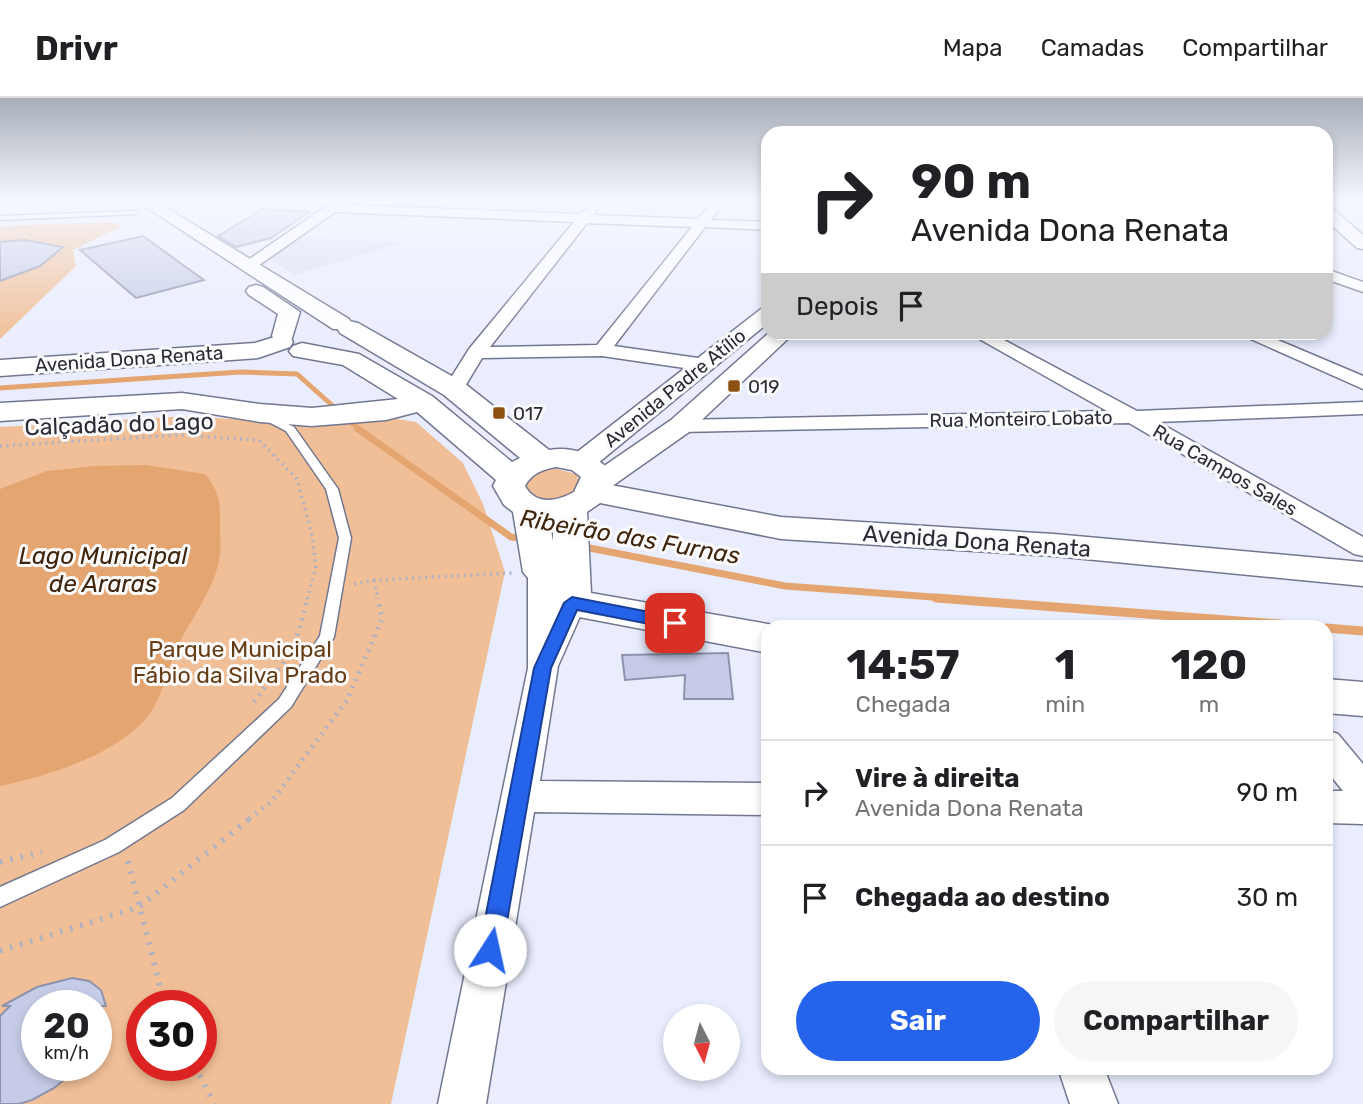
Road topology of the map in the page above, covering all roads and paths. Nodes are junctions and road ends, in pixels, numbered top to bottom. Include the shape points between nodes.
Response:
1 (192, 248) edge
2 (222, 248) edge
3 (274, 248) edge
4 (560, 248) edge
5 (681, 248) edge
6 (250, 265) junction
7 (1333, 277) edge
8 (1363, 288) edge
9 (1333, 289) edge
10 (761, 319) edge
11 (345, 326) junction
12 (776, 340) edge
13 (990, 340) edge
14 (1262, 340) edge
15 (281, 345) junction
16 (602, 350) junction
17 (477, 353) junction
18 (705, 365) junction
19 (0, 368) edge
20 (1363, 383) edge
21 (454, 389) junction
22 (422, 402) junction
23 (1363, 408) edge
24 (0, 412) edge
25 (260, 413) junction
26 (1133, 417) junction
27 (629, 425) junction
28 (680, 426) junction
29 (0, 446) edge
30 (542, 460) junction
31 (586, 486) junction
32 (520, 492) junction
33 (1363, 548) edge
34 (541, 572) junction
35 (1363, 574) edge
36 (374, 580) junction
37 (336, 587) junction
38 (572, 603) junction
39 (761, 637) edge
40 (542, 668) junction
41 (1333, 697) edge
42 (1363, 699) edge
43 (246, 713) dead end
44 (1333, 753) edge
45 (1363, 790) edge
46 (518, 796) junction
47 (761, 799) edge
48 (1333, 807) edge
49 (1363, 808) edge
50 (122, 840) junction
51 (44, 852) dead end
52 (0, 862) edge
53 (0, 897) edge
54 (139, 906) junction
55 (0, 951) edge
56 (161, 990) edge
57 (1084, 1075) edge
58 (202, 1081) edge
59 (214, 1104) edge
60 (463, 1104) edge
61 (1094, 1104) edge

1 - 15 street via 289,312
2 - 6 street
3 - 6 street
4 - 17 street
5 - 16 street
6 - 11 street
7 - 8 street
8 - 9 street
10 - 18 street, Avenida Padre Atílio
11 - 15 main road via 348,337 334,345
11 - 21 main road
12 - 28 street, Avenida Padre Atílio
13 - 26 street, Rua Campos Sales
14 - 20 street
15 - 19 main road, Avenida Dona Renata
15 - 22 main road via 350,359
16 - 17 street
16 - 18 street
17 - 21 street
18 - 27 street, Avenida Padre Atílio
21 - 30 main road
22 - 25 main road, Avenida Dona Renata via 386,411 312,417
22 - 32 main road
23 - 26 street, Rua Monteiro Lobato
24 - 25 main road, Avenida Dona Renata via 182,401
25 - 37 lane via 290,429 332,489 345,538
26 - 28 street, Rua Monteiro Lobato
26 - 33 street, Rua Campos Sales
27 - 28 street
27 - 31 street, Avenida Padre Atílio
28 - 31 street, Avenida Padre Atílio
29 - 43 path, Calçadão do Lago via 178,435 259,440 297,479 312,535 316,568 312,591 293,650
30 - 31 main road via 556,458
30 - 32 main road via 519,470
31 - 32 main road via 549,509
31 - 35 main road, Avenida Dona Renata via 781,528 1054,545
31 - 38 main road
32 - 34 main road
34 - 36 path
34 - 38 main road
34 - 40 street
36 - 37 path
36 - 54 path via 382,619 347,700 272,801
37 - 50 lane via 327,637 285,703 178,804
38 - 39 main road
38 - 40 street
40 - 46 street
41 - 42 main road
44 - 45 street
46 - 47 street
46 - 60 street
48 - 49 street
50 - 53 lane
50 - 54 path
51 - 52 path
54 - 55 path
54 - 56 path
57 - 61 street
58 - 59 path

